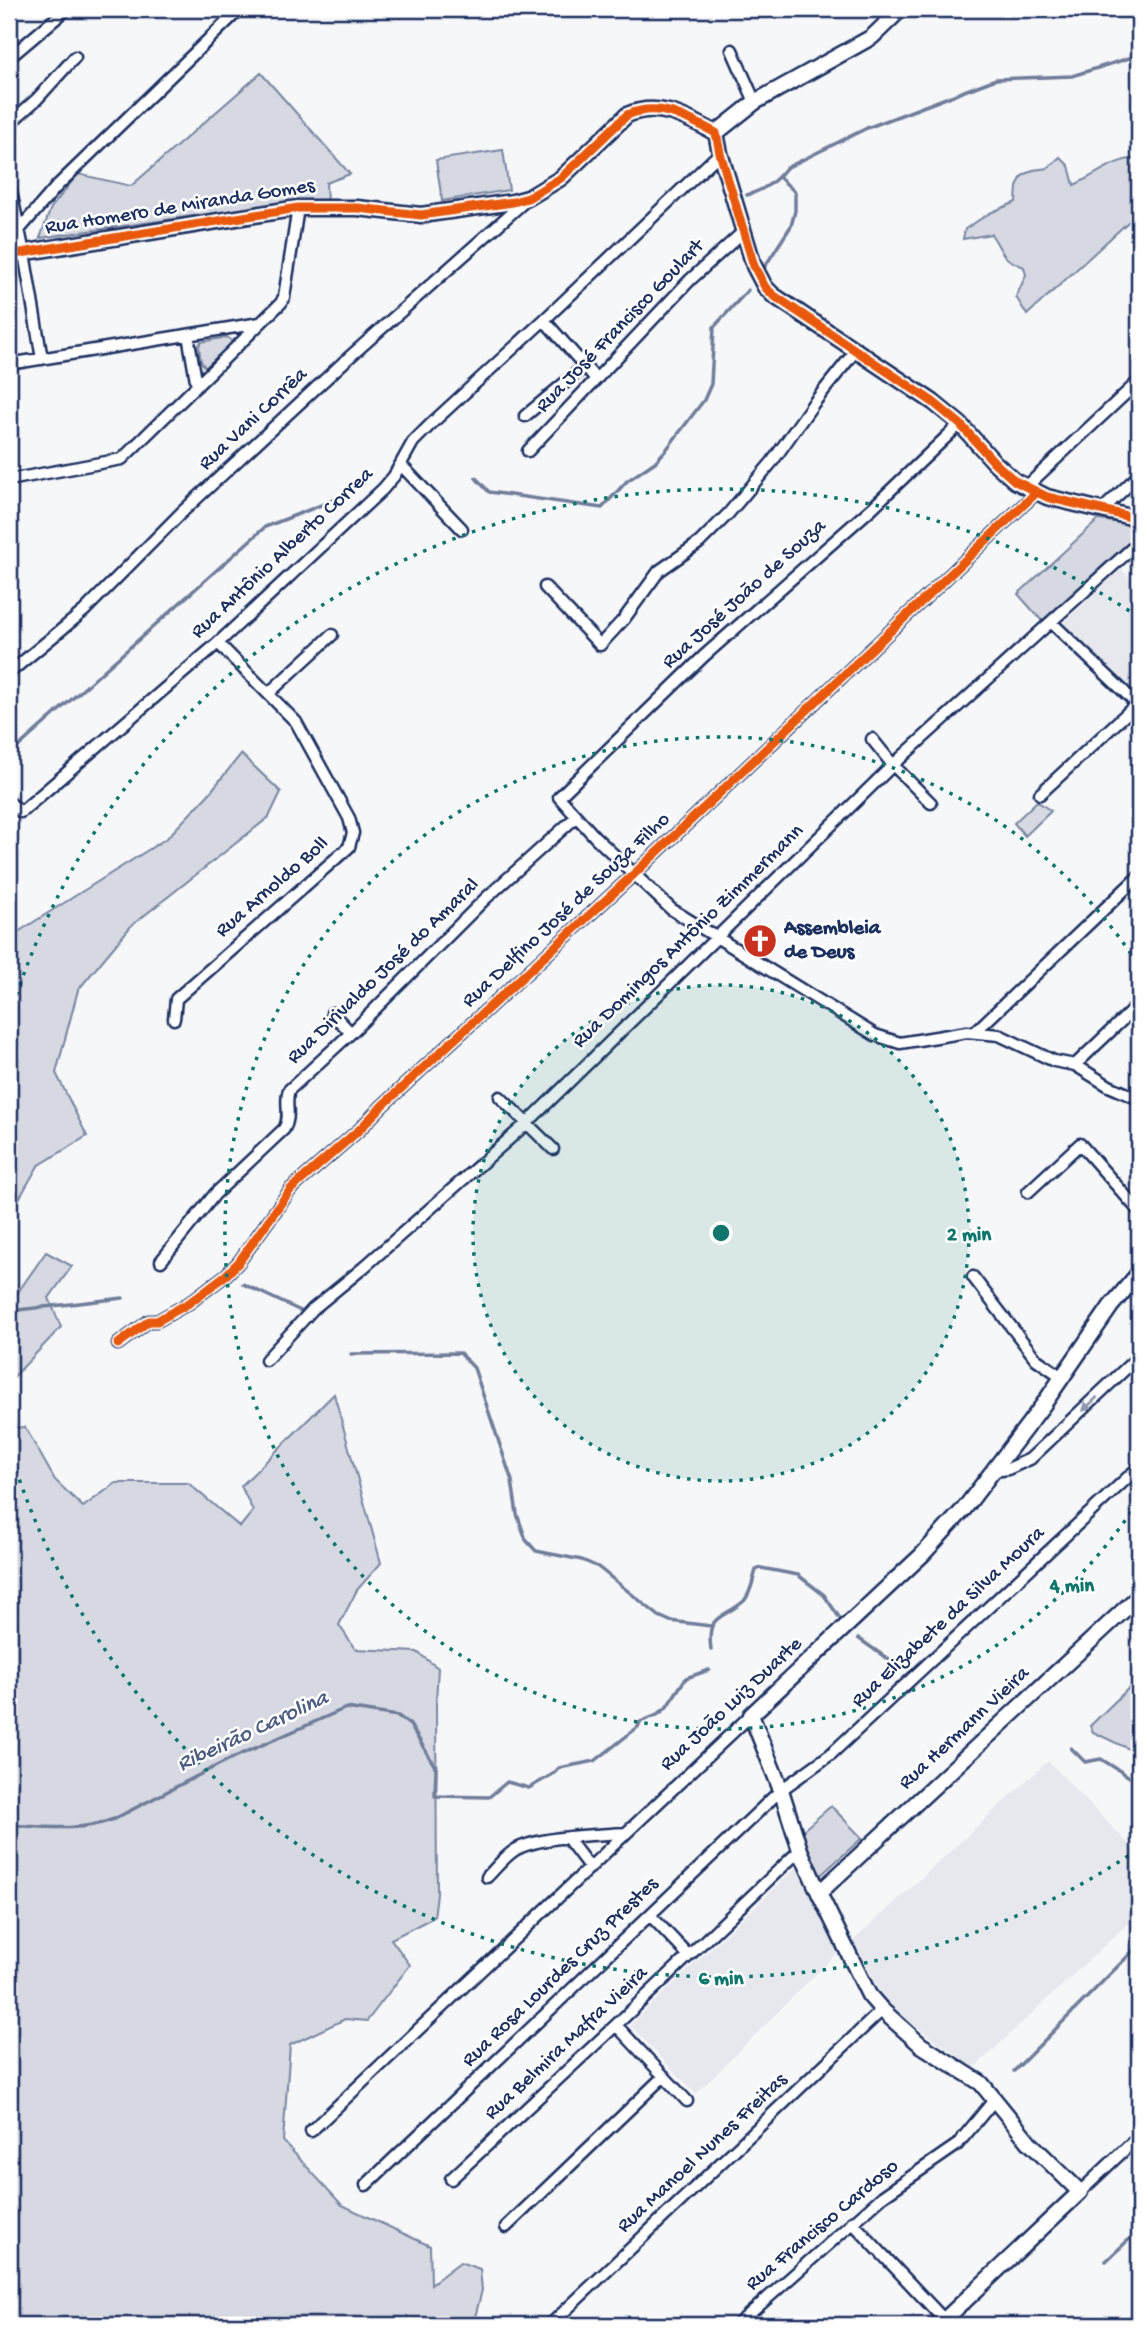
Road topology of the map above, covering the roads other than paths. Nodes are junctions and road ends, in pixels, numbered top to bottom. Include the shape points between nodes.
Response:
1 (67, 9) edge
2 (240, 9) edge
3 (901, 9) edge
4 (732, 50) dead end
5 (75, 57) dead end
6 (9, 58) edge
7 (755, 102) junction
8 (9, 124) edge
9 (716, 133) junction
10 (720, 153) junction
11 (9, 182) edge
12 (528, 198) junction
13 (298, 208) junction
14 (19, 230) junction
15 (744, 231) junction
16 (24, 253) junction
17 (9, 255) edge
18 (544, 320) junction
19 (262, 323) junction
20 (188, 335) junction
21 (857, 349) junction
22 (42, 359) junction
23 (9, 364) edge
24 (585, 366) junction
25 (596, 379) junction
26 (1139, 381) edge
27 (197, 386) junction
28 (525, 416) dead end
29 (960, 424) junction
30 (528, 451) dead end
31 (401, 465) junction
32 (1139, 475) edge
33 (9, 480) edge
34 (1031, 490) junction
35 (1101, 511) junction
36 (1139, 519) edge
37 (462, 529) dead end
38 (1139, 542) edge
39 (545, 587) dead end
40 (1051, 622) junction
41 (332, 635) dead end
42 (218, 643) junction
43 (9, 673) edge
44 (270, 693) junction
45 (1138, 703) edge
46 (872, 739) dead end
47 (893, 765) junction
48 (1040, 794) dead end
49 (9, 802) edge
50 (931, 803) dead end
51 (576, 817) junction
52 (633, 874) junction
53 (1139, 876) edge
54 (717, 936) junction
55 (1139, 1004) edge
56 (332, 1013) dead end
57 (174, 1019) dead end
58 (976, 1031) junction
59 (351, 1033) junction
60 (1075, 1065) junction
61 (1138, 1096) edge
62 (500, 1097) dead end
63 (526, 1124) junction
64 (553, 1149) dead end
65 (1028, 1192) dead end
66 (1139, 1211) edge
67 (161, 1261) dead end
68 (1139, 1273) edge
69 (973, 1277) dead end
70 (118, 1343) dead end
71 (1139, 1356) edge
72 (266, 1360) dead end
73 (1062, 1377) junction
74 (1139, 1467) edge
75 (994, 1472) junction
76 (1139, 1596) edge
77 (751, 1715) junction
78 (781, 1790) junction
79 (626, 1833) junction
80 (568, 1839) junction
81 (800, 1850) junction
82 (590, 1868) junction
83 (487, 1877) dead end
84 (819, 1893) junction
85 (650, 1915) junction
86 (689, 1956) junction
87 (882, 2010) junction
88 (616, 2025) junction
89 (664, 2076) junction
90 (995, 2099) junction
91 (687, 2101) dead end
92 (311, 2131) dead end
93 (1139, 2136) edge
94 (451, 2179) dead end
95 (366, 2185) dead end
96 (1080, 2192) junction
97 (852, 2222) junction
98 (506, 2227) dead end
99 (944, 2323) edge
100 (550, 2325) edge
101 (737, 2325) edge

1 - 6 street
2 - 14 street via 58,185
3 - 7 street via 859,45
4 - 7 street
5 - 8 street
7 - 9 street
9 - 10 street
9 - 12 street, Rua Homero de Miranda Gomes via 672,112 640,110 614,126 561,178
10 - 15 street
10 - 18 street, Rua Antônio Alberto Correa
11 - 14 street
12 - 13 street, Rua Homero de Miranda Gomes via 435,214
12 - 43 street, Rua Vani Corrêa via 345,361 84,611
13 - 16 street, Rua Homero de Miranda Gomes
13 - 19 street via 284,297
14 - 16 street
15 - 21 street via 765,287
15 - 25 street, Rua José Francisco Goulart via 690,280
16 - 17 street, Rua Homero de Miranda Gomes
16 - 22 street
18 - 24 street
18 - 31 street, Rua Antônio Alberto Correa via 413,442
19 - 20 street
19 - 27 street
20 - 22 street
20 - 27 street
21 - 29 street
21 - 39 street via 728,513 699,543 659,572 600,645
22 - 23 street
24 - 25 street
24 - 28 street
25 - 30 street, Rua José Francisco Goulart
26 - 34 street, Rua Delfino José de Souza Filho
27 - 33 street via 122,459
29 - 34 street via 1000,468
29 - 51 street, Rua José João de Souza via 704,656 559,797
31 - 37 street
31 - 42 street, Rua Antônio Alberto Correa via 383,489
32 - 35 street
34 - 35 street
34 - 52 street, Rua Delfino José de Souza Filho
35 - 36 street
38 - 40 street, Rua Domingos Antônio Zimmermann
40 - 45 street
40 - 47 street, Rua Domingos Antônio Zimmermann
41 - 44 street
42 - 44 street, Rua Arnoldo Boll
42 - 49 street, Rua Antônio Alberto Correa via 21,813
44 - 57 street, Rua Arnoldo Boll via 296,722 317,758 352,825 352,840 176,999
45 - 48 street
46 - 47 street
47 - 50 street
47 - 54 street, Rua Domingos Antônio Zimmermann
51 - 52 street
51 - 59 street, Rua Dirivaldo José do Amaral via 489,895
52 - 54 street via 678,914
52 - 70 street, Rua Delfino José de Souza Filho via 291,1189 226,1275 189,1303 158,1321 149,1321
53 - 58 street
54 - 58 street via 884,1039 900,1043
54 - 63 street, Rua Domingos Antônio Zimmermann
55 - 60 street
56 - 59 street
58 - 60 street via 999,1035
59 - 67 street, Rua Dirivaldo José do Amaral via 289,1090 285,1129 215,1194
60 - 61 street via 1109,1086
62 - 63 street
63 - 64 street
63 - 72 street, Rua Domingos Antônio Zimmermann via 313,1309
65 - 66 street via 1080,1144
68 - 73 street, Rua João Luiz Duarte
69 - 73 street via 1035,1359
71 -> 75 street via 1030,1459
73 - 75 street, Rua João Luiz Duarte
74 - 78 street, Rua Elizabete da Silva Moura via 831,1754
75 - 77 street, Rua João Luiz Duarte via 934,1542
76 - 84 street, Rua Hermann Vieira
77 - 78 street
77 - 79 street, Rua João Luiz Duarte
78 - 81 street
78 - 85 street, Rua Rosa Lourdes Cruz Prestes
79 - 80 street
79 - 82 street, Rua João Luiz Duarte
80 - 82 street
80 - 83 street via 513,1851
81 - 84 street
81 - 86 street, Rua Belmira Mafra Vieira
82 - 92 street, Rua João Luiz Duarte
84 - 87 street via 864,1986
85 - 86 street
85 - 95 street, Rua Rosa Lourdes Cruz Prestes
86 - 88 street, Rua Belmira Mafra Vieira
87 - 90 street via 921,2045 981,2083
87 - 100 street, Rua Manoel Nunes Freitas
88 - 89 street
88 - 94 street, Rua Belmira Mafra Vieira
89 - 91 street
89 - 98 street
90 - 96 street via 1029,2142
90 - 97 street, Rua Francisco Cardoso via 957,2145
93 - 96 street
96 - 99 street
97 - 99 street
97 - 101 street, Rua Francisco Cardoso

